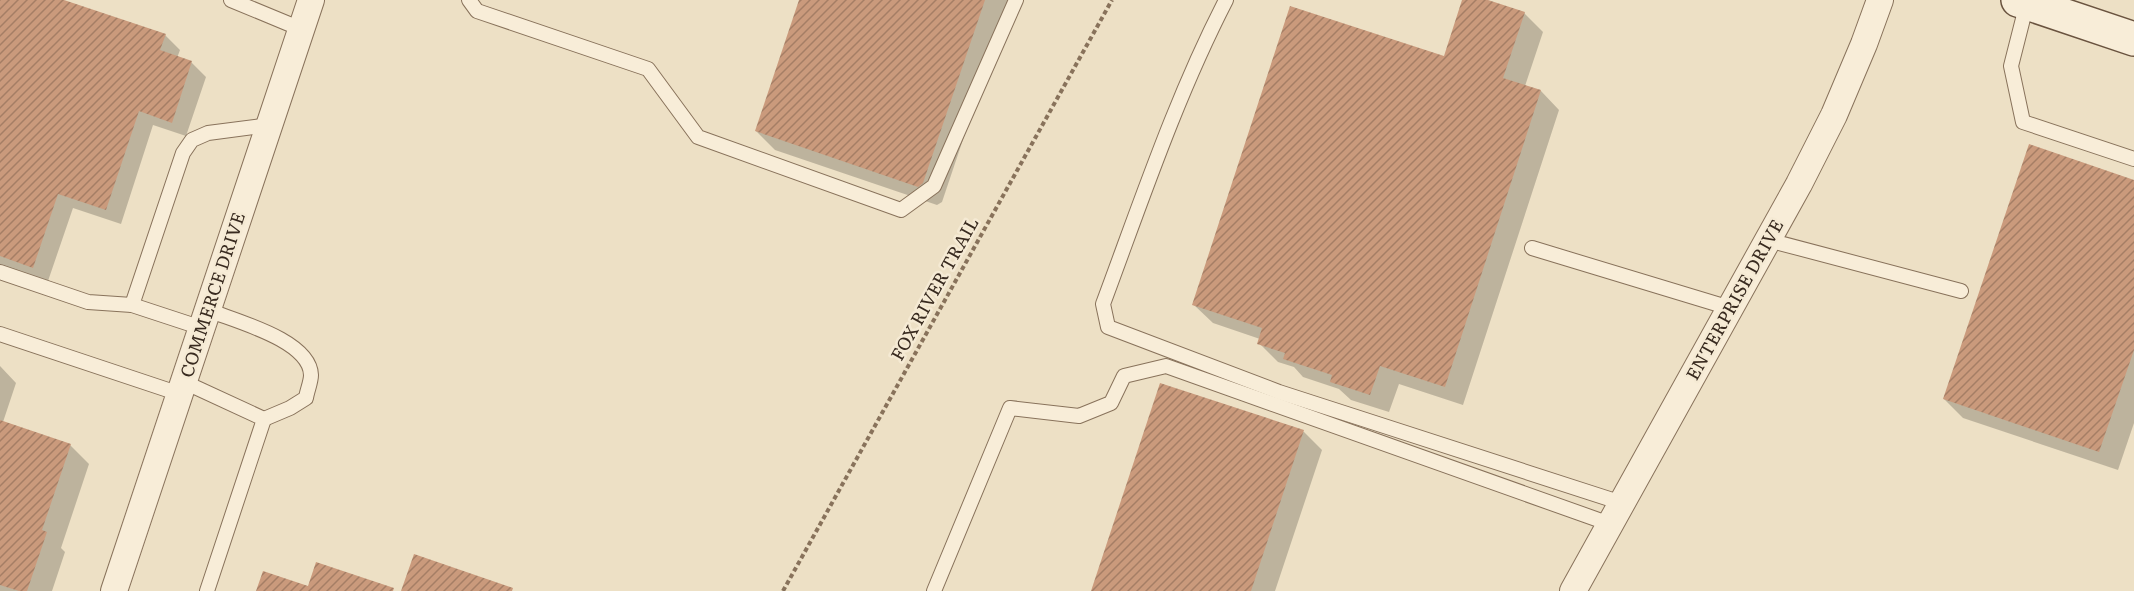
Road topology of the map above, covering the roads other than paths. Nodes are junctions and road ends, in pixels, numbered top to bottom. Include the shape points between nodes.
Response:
1 (231, 0) edge
2 (311, 0) edge
3 (469, 0) edge
4 (1016, 0) edge
5 (1226, 0) edge
6 (1880, 0) edge
7 (2023, 2) edge
8 (302, 29) junction
9 (2134, 39) edge
10 (270, 125) junction
11 (2134, 159) edge
12 (1768, 240) junction
13 (1532, 248) dead end
14 (0, 273) edge
15 (1961, 291) dead end
16 (132, 305) junction
17 (1730, 308) junction
18 (205, 319) junction
19 (0, 334) edge
20 (182, 388) junction
21 (264, 419) junction
22 (1616, 513) junction
23 (114, 591) edge
24 (207, 591) edge
25 (934, 591) edge
26 (1573, 591) edge

1 - 8 lane
2 - 8 street, COMMERCE DRIVE
3 - 4 lane via 477,11 648,69 698,137 902,210 934,186
5 - 22 lane via 1167,133 1103,304 1108,327
6 - 12 street, ENTERPRISE DRIVE via 1834,115
7 - 9 main road
7 - 11 lane via 2011,66 2023,122
8 - 10 street, COMMERCE DRIVE
10 - 16 lane via 208,133 192,140 183,153
10 - 18 street, COMMERCE DRIVE
12 - 15 lane
12 - 17 street, ENTERPRISE DRIVE
13 - 17 lane
14 - 16 lane via 88,302
16 - 18 lane
17 - 22 street, ENTERPRISE DRIVE
18 - 20 street, COMMERCE DRIVE
18 - 21 lane via 282,339 302,353 311,374 306,398
19 - 20 lane
20 - 21 lane
20 - 23 street, COMMERCE DRIVE
21 - 24 lane
22 - 25 lane via 1166,366 1124,376 1111,403 1079,416 1010,408
22 - 26 street, ENTERPRISE DRIVE

